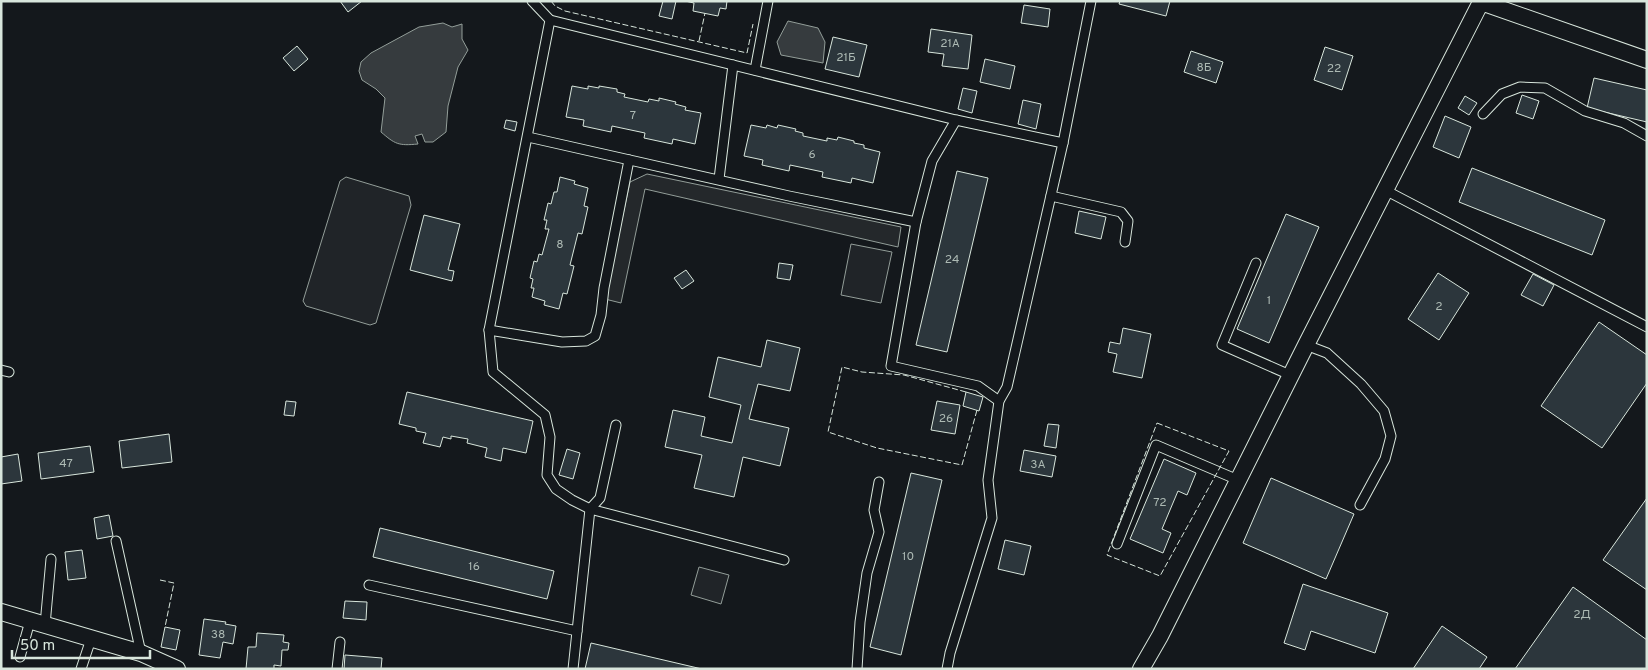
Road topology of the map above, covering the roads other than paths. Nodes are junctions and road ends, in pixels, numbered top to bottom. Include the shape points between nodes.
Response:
1 (532, 1) edge
2 (768, 1) edge
3 (1091, 1) edge
4 (1481, 1) edge
5 (550, 20) junction
6 (1647, 60) edge
7 (734, 65) junction
8 (755, 70) junction
9 (1483, 114) dead end
10 (956, 120) junction
11 (1647, 136) edge
12 (528, 137) junction
13 (1063, 143) junction
14 (629, 160) junction
15 (719, 179) junction
16 (1385, 190) junction
17 (1051, 196) junction
18 (916, 222) junction
19 (1125, 242) dead end
20 (1256, 263) dead end
21 (1647, 327) edge
22 (488, 330) junction
23 (1306, 344) junction
24 (1290, 375) junction
25 (1000, 401) junction
26 (616, 425) dead end
27 (1238, 480) junction
28 (879, 482) dead end
29 (1360, 505) dead end
30 (590, 509) junction
31 (116, 540) dead end
32 (1117, 544) dead end
33 (51, 559) dead end
34 (784, 560) dead end
35 (369, 585) dead end
36 (1, 612) edge
37 (37, 623) junction
38 (577, 631) junction
39 (91, 639) junction
40 (340, 642) dead end
41 (140, 654) junction
42 (20, 657) dead end
43 (81, 669) edge
44 (177, 669) edge
45 (337, 669) edge
46 (573, 669) edge
47 (857, 669) edge
48 (947, 669) edge
49 (1141, 669) edge

1 - 5 lane
2 - 8 lane
3 - 13 lane
4 - 6 street
4 - 16 street
5 - 7 lane
5 - 12 lane
7 - 8 lane
7 - 15 lane
8 - 10 lane
9 - 11 lane via 1502,94 1520,87 1544,88 1584,111 1624,123
10 - 13 lane
10 - 18 lane via 932,161
12 - 14 lane
12 - 22 lane
13 - 17 lane
14 - 15 lane
14 - 22 lane via 595,336 586,341 562,342
15 - 18 lane
16 - 21 lane
16 - 23 street
17 - 19 lane via 1121,212 1128,221
17 - 25 lane via 1007,387
18 - 25 lane via 891,366 978,386
20 - 24 lane via 1222,345
22 - 30 lane via 493,372 545,416 550,437 547,475 556,489
23 - 24 street
23 - 29 lane via 1326,353 1361,384 1384,411 1391,436 1385,458
24 - 27 street
25 - 48 lane via 988,480 992,518
26 - 30 lane via 600,498
27 - 32 lane via 1156,445
27 - 49 street
28 - 47 lane via 874,510 879,532 866,573
30 - 34 lane
30 - 38 lane
31 - 41 lane
33 - 37 lane
35 - 38 lane
36 - 37 street
37 - 39 street
37 - 42 lane
38 - 46 lane
39 - 41 street
39 - 43 lane
40 - 45 lane
41 - 44 street

